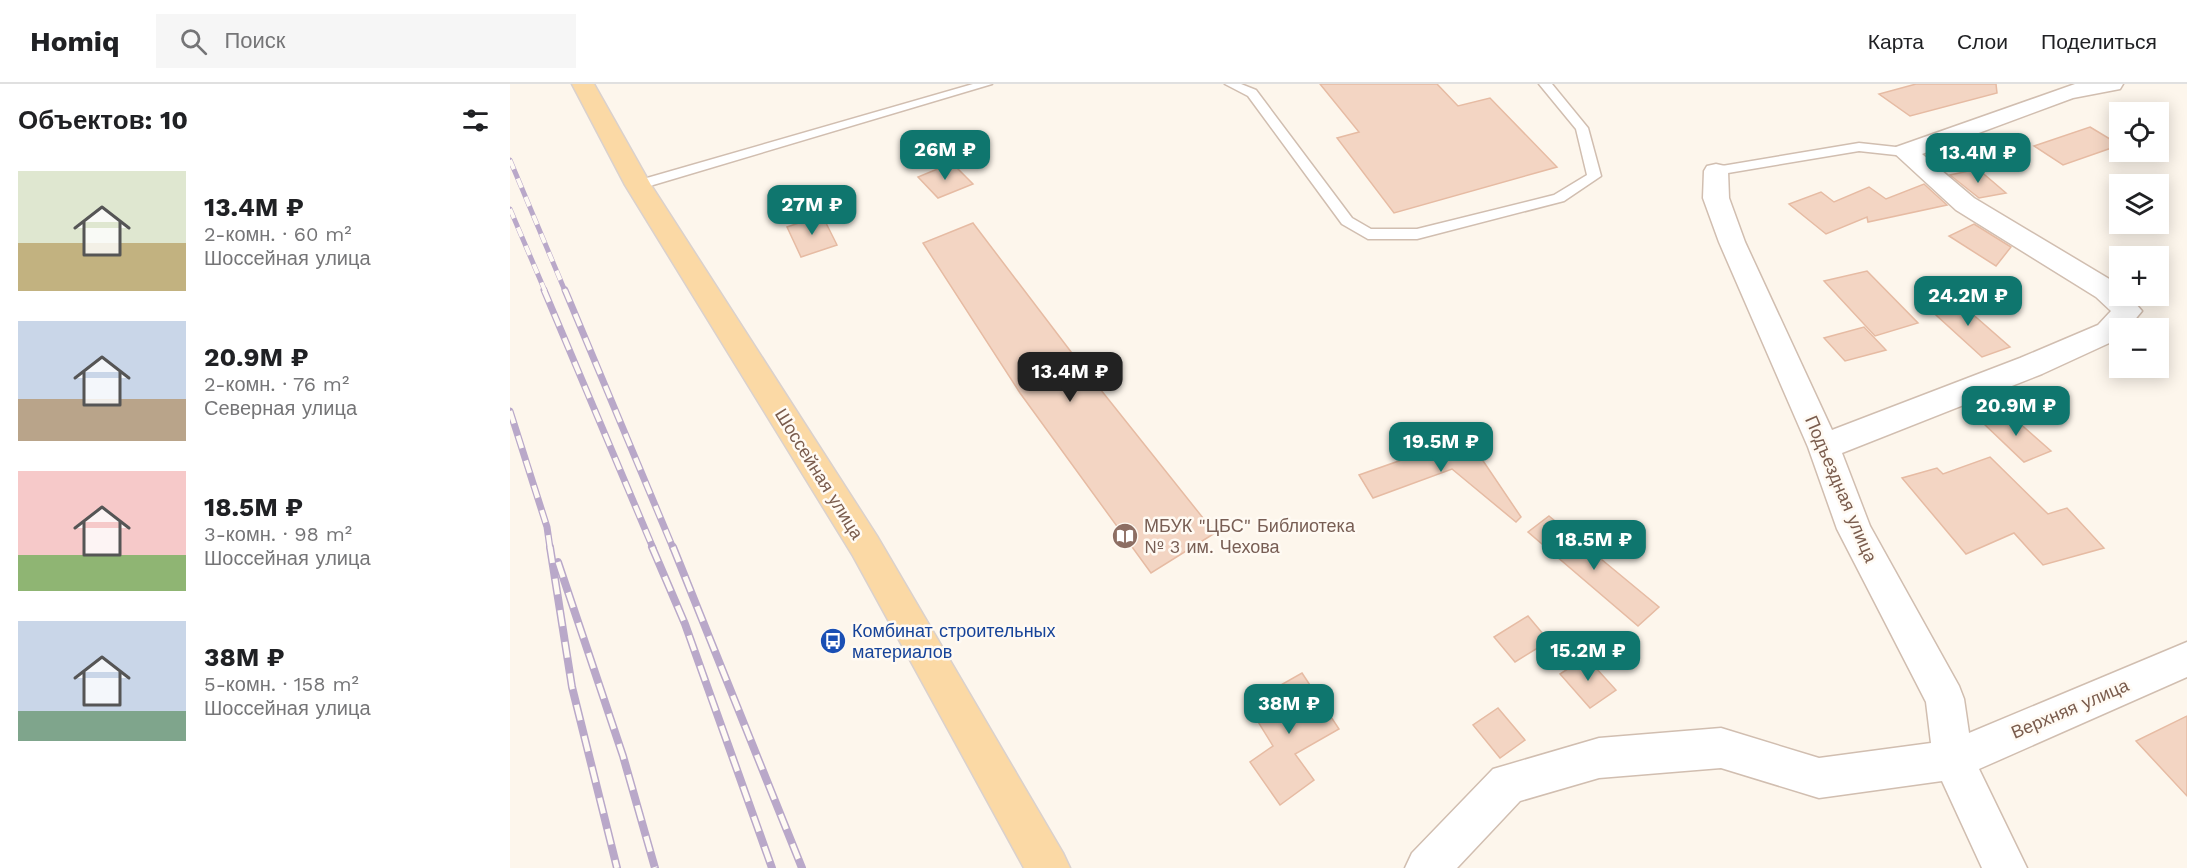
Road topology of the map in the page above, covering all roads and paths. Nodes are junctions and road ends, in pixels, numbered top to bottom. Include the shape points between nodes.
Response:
1 (583, 84) edge
2 (986, 84) edge
3 (1231, 84) edge
4 (1545, 84) edge
5 (2112, 84) edge
6 (1905, 152) junction
7 (1716, 171) joint
8 (638, 185) junction
9 (1824, 447) junction
10 (2187, 659) edge
11 (1953, 760) junction
12 (1048, 868) edge
13 (1427, 868) edge
14 (2005, 868) edge

1 - 8 main road, Шоссейная улица
2 - 8 lane
3 - 4 lane via 1252,93 1347,221 1368,234 1417,234 1559,198 1594,176 1582,128
5 - 6 street via 2068,92
6 - 7 lane via 1859,147
6 - 9 street via 1965,204 2106,290 2128,311 2108,332
7 - 9 street, Подъездная улица via 1716,198 1732,242
8 - 12 main road, Шоссейная улица via 865,546
9 - 11 street, Подъездная улица via 1854,530 1945,699
10 - 11 street, Верхняя улица
11 - 13 street via 1819,777 1721,748 1599,758 1508,784
11 - 14 street, Подъездная улица

